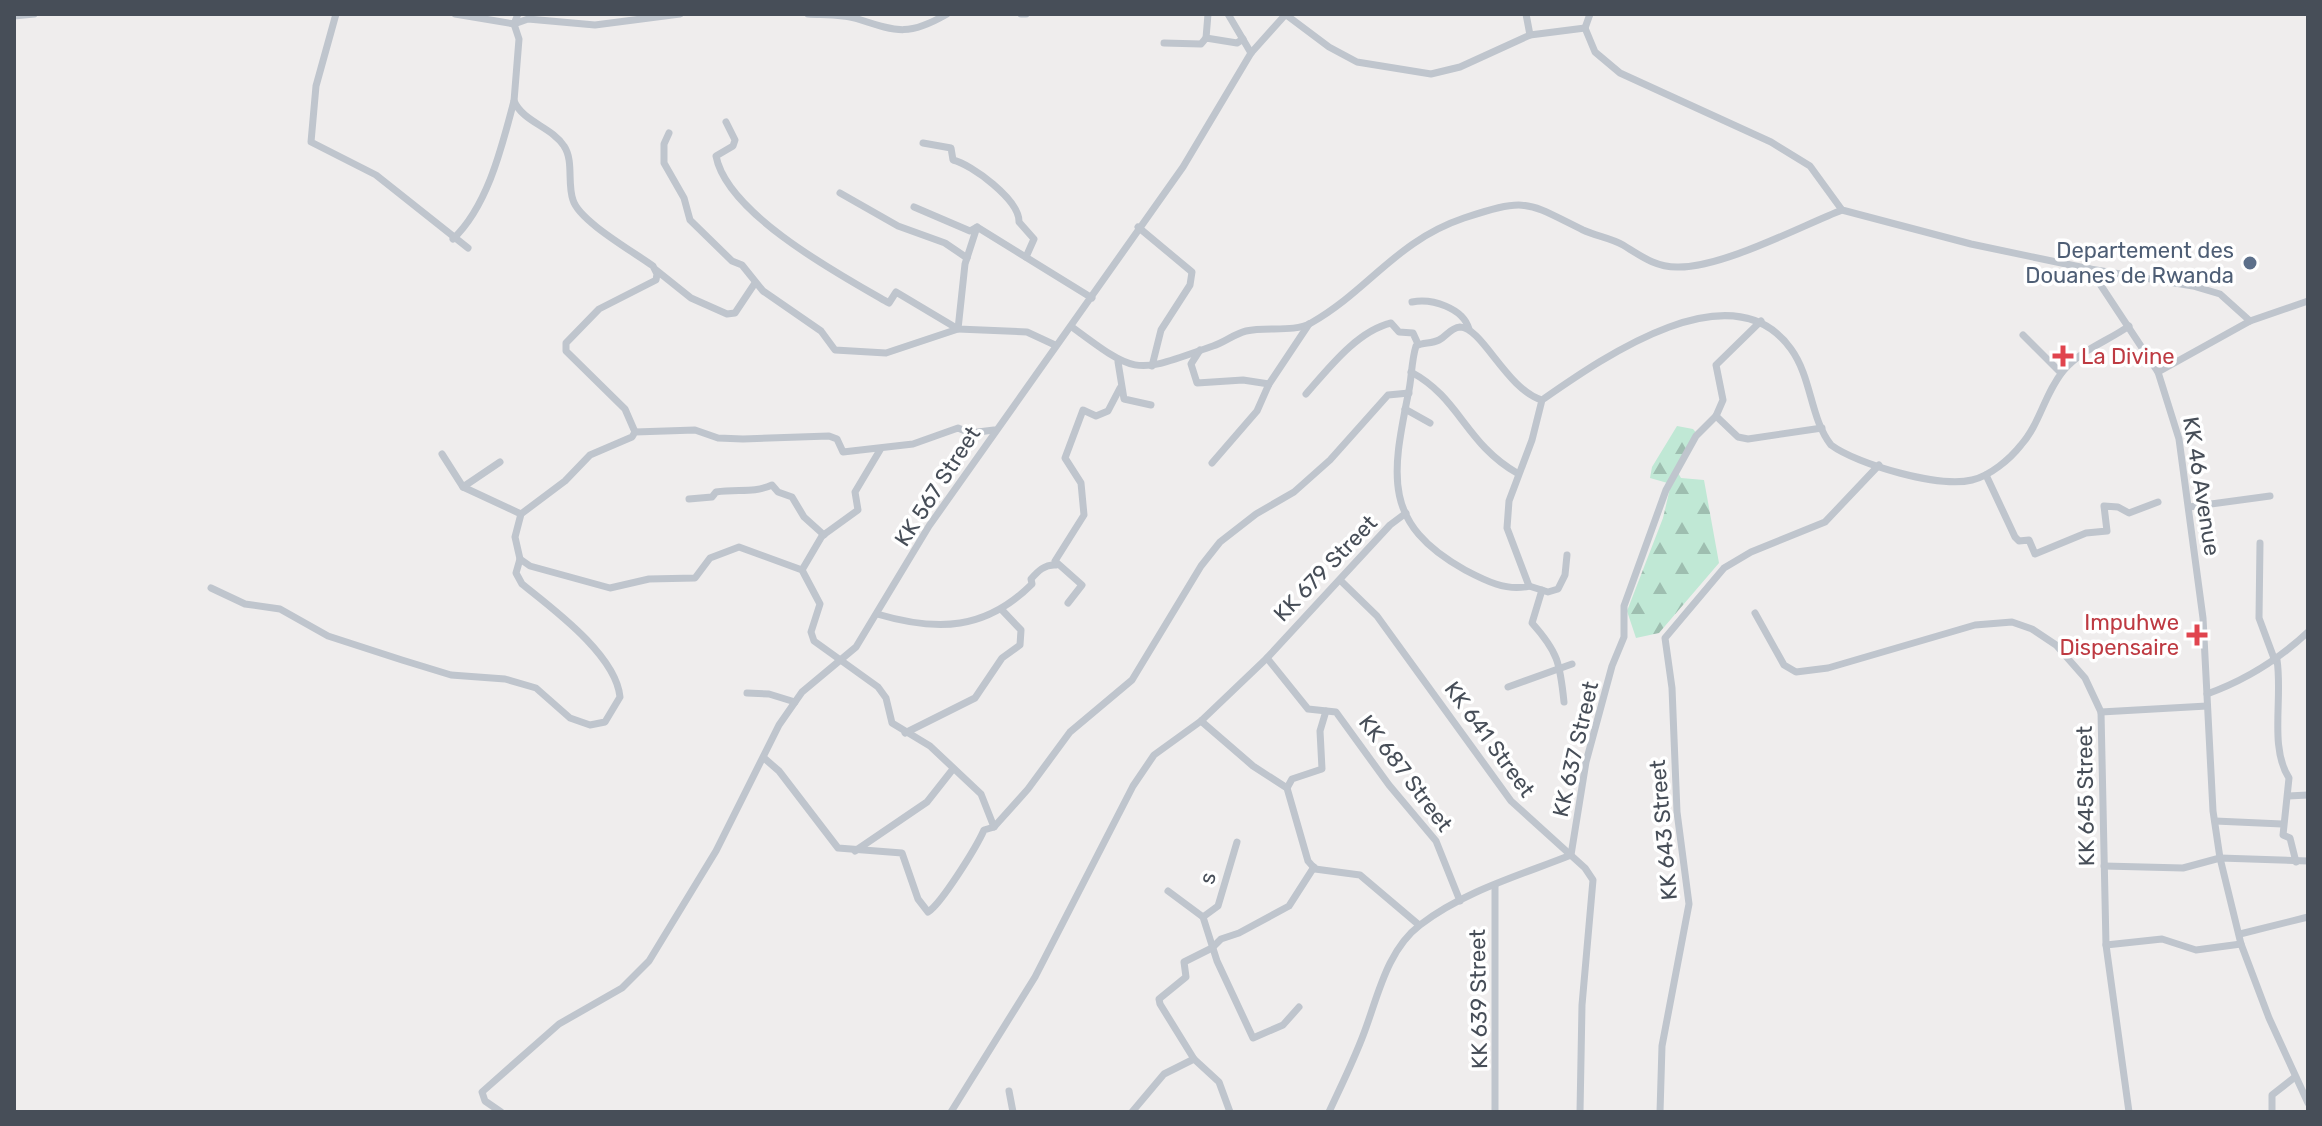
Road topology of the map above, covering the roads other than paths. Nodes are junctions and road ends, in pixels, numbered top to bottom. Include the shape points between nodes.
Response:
1 (34, 14) edge
2 (336, 14) edge
3 (455, 14) edge
4 (518, 14) edge
5 (680, 14) edge
6 (808, 14) edge
7 (947, 14) edge
8 (1208, 14) edge
9 (1228, 14) edge
10 (1286, 14) edge
11 (1526, 14) edge
12 (1590, 14) edge
13 (14, 16) edge
14 (514, 24) junction
15 (1585, 28) junction
16 (1530, 35) junction
17 (1206, 38) junction
18 (1243, 39) junction
19 (1164, 43) dead end
20 (1251, 53) junction
21 (514, 101) junction
22 (726, 122) dead end
23 (669, 133) dead end
24 (923, 143) dead end
25 (840, 193) dead end
26 (914, 207) dead end
27 (1842, 210) junction
28 (977, 227) junction
29 (1138, 227) junction
30 (453, 239) junction
31 (468, 248) dead end
32 (1026, 257) junction
33 (967, 258) junction
34 (656, 269) junction
35 (2090, 269) junction
36 (755, 283) junction
37 (1092, 298) junction
38 (2308, 301) edge
39 (1412, 302) dead end
40 (1761, 321) junction
41 (2250, 321) junction
42 (1309, 324) junction
43 (2129, 326) junction
44 (1072, 327) junction
45 (958, 329) junction
46 (1469, 329) junction
47 (2023, 335) dead end
48 (1418, 344) junction
49 (1055, 345) junction
50 (1200, 350) junction
51 (1116, 361) junction
52 (1152, 366) junction
53 (1411, 372) junction
54 (2158, 372) junction
55 (2061, 373) junction
56 (1269, 384) junction
57 (1120, 388) junction
58 (1409, 393) junction
59 (1306, 394) dead end
60 (1542, 400) junction
61 (1151, 405) dead end
62 (1405, 409) junction
63 (1716, 416) junction
64 (1430, 423) dead end
65 (1822, 428) junction
66 (995, 430) junction
67 (635, 432) junction
68 (880, 450) junction
69 (442, 454) dead end
70 (500, 462) dead end
71 (1212, 463) dead end
72 (1879, 465) junction
73 (1517, 473) junction
74 (1986, 475) junction
75 (463, 487) junction
76 (2270, 496) dead end
77 (689, 499) dead end
78 (2158, 502) dead end
79 (2189, 507) junction
80 (1406, 513) junction
81 (521, 514) junction
82 (824, 535) junction
83 (2260, 543) dead end
84 (1567, 555) dead end
85 (520, 559) junction
86 (1056, 565) junction
87 (802, 570) junction
88 (1340, 580) junction
89 (1527, 587) junction
90 (211, 588) dead end
91 (1542, 590) junction
92 (1068, 603) dead end
93 (1002, 610) junction
94 (1755, 613) dead end
95 (877, 614) junction
96 (2308, 632) edge
97 (1267, 658) junction
98 (2276, 660) junction
99 (838, 662) junction
100 (1572, 664) dead end
101 (1561, 668) junction
102 (1508, 687) dead end
103 (747, 693) dead end
104 (2207, 694) junction
105 (795, 702) junction
106 (1564, 702) dead end
107 (2207, 706) junction
108 (1326, 711) junction
109 (2101, 712) junction
110 (1201, 721) junction
111 (905, 733) junction
112 (764, 758) junction
113 (953, 769) junction
114 (1287, 788) junction
115 (2308, 795) edge
116 (2288, 796) junction
117 (2215, 821) junction
118 (2282, 824) junction
119 (994, 827) junction
120 (1237, 842) dead end
121 (855, 851) junction
122 (1571, 855) junction
123 (2220, 858) junction
124 (2308, 861) edge
125 (2296, 862) junction
126 (2104, 866) junction
127 (1314, 867) junction
128 (1495, 885) junction
129 (1168, 891) dead end
130 (1460, 901) junction
131 (1203, 917) junction
132 (2308, 917) edge
133 (1419, 925) junction
134 (2240, 934) junction
135 (2241, 944) junction
136 (2106, 945) junction
137 (1212, 948) junction
138 (1299, 1007) dead end
139 (1194, 1059) junction
140 (2295, 1077) junction
141 (1009, 1091) dead end
142 (2308, 1103) edge
143 (501, 1112) edge
144 (951, 1112) edge
145 (1013, 1112) edge
146 (1132, 1112) edge
147 (1230, 1112) edge
148 (1329, 1112) edge
149 (1495, 1112) edge
150 (1580, 1112) edge
151 (1660, 1112) edge
152 (2129, 1112) edge
153 (2272, 1112) edge

1 - 13 street
2 - 30 street via 316,86 311,142 376,175
3 - 14 street
4 - 14 street
5 - 14 street via 595,25 528,19
6 - 7 street via 857,19 895,31 920,29
8 - 17 street
9 - 18 street
10 - 16 street via 1357,62 1431,74 1460,67
10 - 20 street, KK 567 Street
11 - 16 street
12 - 15 street
14 - 21 street via 519,39
15 - 16 street
15 - 27 street via 1595,52 1620,73 1771,142 1810,166
17 - 18 street via 1237,43
17 - 19 street via 1201,44
18 - 20 street
20 - 29 street, KK 567 Street via 1183,167
21 - 30 street via 493,175
21 - 34 street via 518,110 562,142 579,211
22 - 45 street via 735,140 716,156 719,172 771,227 870,293 889,303 896,292
23 - 36 street via 664,163 690,220
24 - 32 street via 951,148 953,160 1002,190 1034,239
25 - 33 street
26 - 28 street via 970,231
27 - 35 street
27 - 42 street via 1750,249 1680,268 1659,265 1539,206 1520,203 1466,217 1412,241
28 - 32 street
28 - 33 street
29 - 37 street, KK 567 Street
29 - 52 street via 1192,272 1190,285 1161,330
30 - 31 street
32 - 37 street
33 - 45 street
34 - 36 street via 691,298 727,314 735,313
34 - 67 street via 656,280 599,309 566,343 566,351 625,409
35 - 41 street via 2220,294
35 - 43 street, KK 46 Avenue
36 - 45 street via 821,331 835,350 886,353
37 - 44 street, KK 567 Street
38 - 41 street
39 - 46 street via 1448,307
40 - 60 street via 1717,315 1620,348
40 - 63 street via 1716,365 1723,400
40 - 65 street via 1781,336 1803,369
41 - 54 street
42 - 50 street via 1260,328
42 - 56 street
43 - 54 street, KK 46 Avenue
43 - 55 street via 2078,355
44 - 49 street, KK 567 Street
44 - 51 street
45 - 49 street via 1027,332
46 - 48 street via 1452,329 1435,342
46 - 60 street via 1511,381
47 - 55 street
48 - 53 street, KK 679 Street
48 - 59 street via 1413,333 1399,332 1391,323 1381,325 1341,355
49 - 66 street, KK 567 Street
50 - 52 street
50 - 56 street via 1191,364 1197,383
51 - 52 street via 1137,368
51 - 57 street
53 - 58 street, KK 679 Street
53 - 73 street via 1447,397 1482,448
54 - 79 street, KK 46 Avenue via 2179,439
55 - 74 street via 2023,444
56 - 71 street via 1257,411
57 - 61 street via 1133,404
57 - 86 street via 1108,411 1096,416 1083,410 1070,438 1064,462 1081,483 1084,515
58 - 62 street, KK 679 Street
58 - 119 street via 1388,395 1294,492 1220,542 1132,680 1070,732
60 - 73 street
62 - 64 street
62 - 80 street, KK 679 Street via 1395,477
63 - 65 street via 1738,437 1748,439
63 - 122 street, KK 637 Street via 1680,462 1641,554 1624,606 1624,637 1586,762
65 - 72 street via 1838,450
66 - 68 street via 953,429
66 - 95 street, KK 567 Street
67 - 68 street via 695,430 743,439 829,436 837,439 843,452
67 - 81 street via 590,455
68 - 82 street via 855,492 858,510
69 - 75 street
70 - 75 street
72 - 74 street via 1959,482
72 - 151 street, KK 643 Street via 1825,522 1724,568 1665,638 1689,904 1662,1046
73 - 89 street via 1507,528
74 - 78 street via 2015,537 2029,540 2035,554 2076,536 2107,531 2104,506 2129,513
75 - 81 street
76 - 79 street
77 - 82 street via 772,485 792,497
79 - 104 street, KK 46 Avenue
80 - 88 street, KK 679 Street
80 - 89 street via 1423,539 1461,568 1489,582
81 - 85 street via 515,537
82 - 87 street
83 - 98 street via 2259,618
84 - 91 street via 1562,586
85 - 87 street via 610,588 649,579 695,578 710,558 739,547
85 - 90 street via 516,573 522,584 582,636 609,670 620,697 605,722 590,725 570,718 536,688 505,679 460,677 402,660 328,636 280,609 245,604
86 - 92 street via 1082,585
86 - 93 street via 1036,573 1032,584
87 - 99 street via 820,604 811,637
88 - 97 street, KK 679 Street
88 - 122 street, KK 641 Street via 1377,616 1511,801
89 - 91 street
91 - 101 street via 1532,623 1554,647
93 - 95 street via 967,625
93 - 111 street via 1021,630 1020,645 1002,658 975,698
94 - 109 street, KK 645 Street via 1784,665 1796,672 1828,668 1975,625 2012,622 2056,645 2085,678
95 - 99 street, KK 567 Street via 856,647
96 - 98 street
97 - 108 street, KK 687 Street via 1308,709
97 - 110 street, KK 679 Street
98 - 104 street via 2235,685
98 - 116 street via 2279,759 2288,775
99 - 105 street, KK 567 Street
99 - 111 street via 878,687 892,723
100 - 101 street
101 - 102 street
101 - 106 street
103 - 105 street
104 - 107 street, KK 46 Avenue
105 - 112 street, KK 567 Street
107 - 109 street
107 - 117 street, KK 46 Avenue
108 - 114 street via 1320,731 1322,769 1292,779
108 - 130 street, KK 687 Street via 1336,712 1348,724 1436,841
109 - 126 street, KK 645 Street
110 - 114 street
110 - 144 street, KK 679 Street via 1154,755 1133,786 1035,977
111 - 113 street via 930,746
112 - 121 street via 838,848
112 - 143 street, KK 567 Street via 674,923 631,982 559,1024 482,1092 485,1101
113 - 119 street via 981,794
113 - 121 street via 927,802
114 - 127 street
115 - 116 street
116 - 118 street
117 - 118 street
117 - 123 street, KK 46 Avenue
118 - 125 street
119 - 121 street via 984,830 937,906 928,912 902,853
120 - 131 street, s via 1216,910
122 - 128 street
122 - 150 street, KK 641 Street via 1593,880 1594,891 1582,1005
123 - 125 street
123 - 126 street via 2183,868
123 - 134 street, KK 46 Avenue
124 - 125 street
126 - 136 street, KK 645 Street
127 - 133 street via 1360,875
127 - 137 street via 1289,906
128 - 130 street
128 - 149 street, KK 639 Street
129 - 131 street
130 - 133 street
131 - 137 street
132 - 134 street
133 - 148 street via 1380,983
134 - 135 street, KK 46 Avenue
135 - 136 street via 2196,950 2162,939
135 - 140 street, KK 46 Avenue
136 - 152 street, KK 645 Street
137 - 138 street via 1253,1038 1283,1025
137 - 139 street via 1184,962 1186,977 1159,999
139 - 146 street via 1164,1074
139 - 147 street via 1219,1082
140 - 142 street, KK 46 Avenue
140 - 153 street via 2272,1095
141 - 145 street

